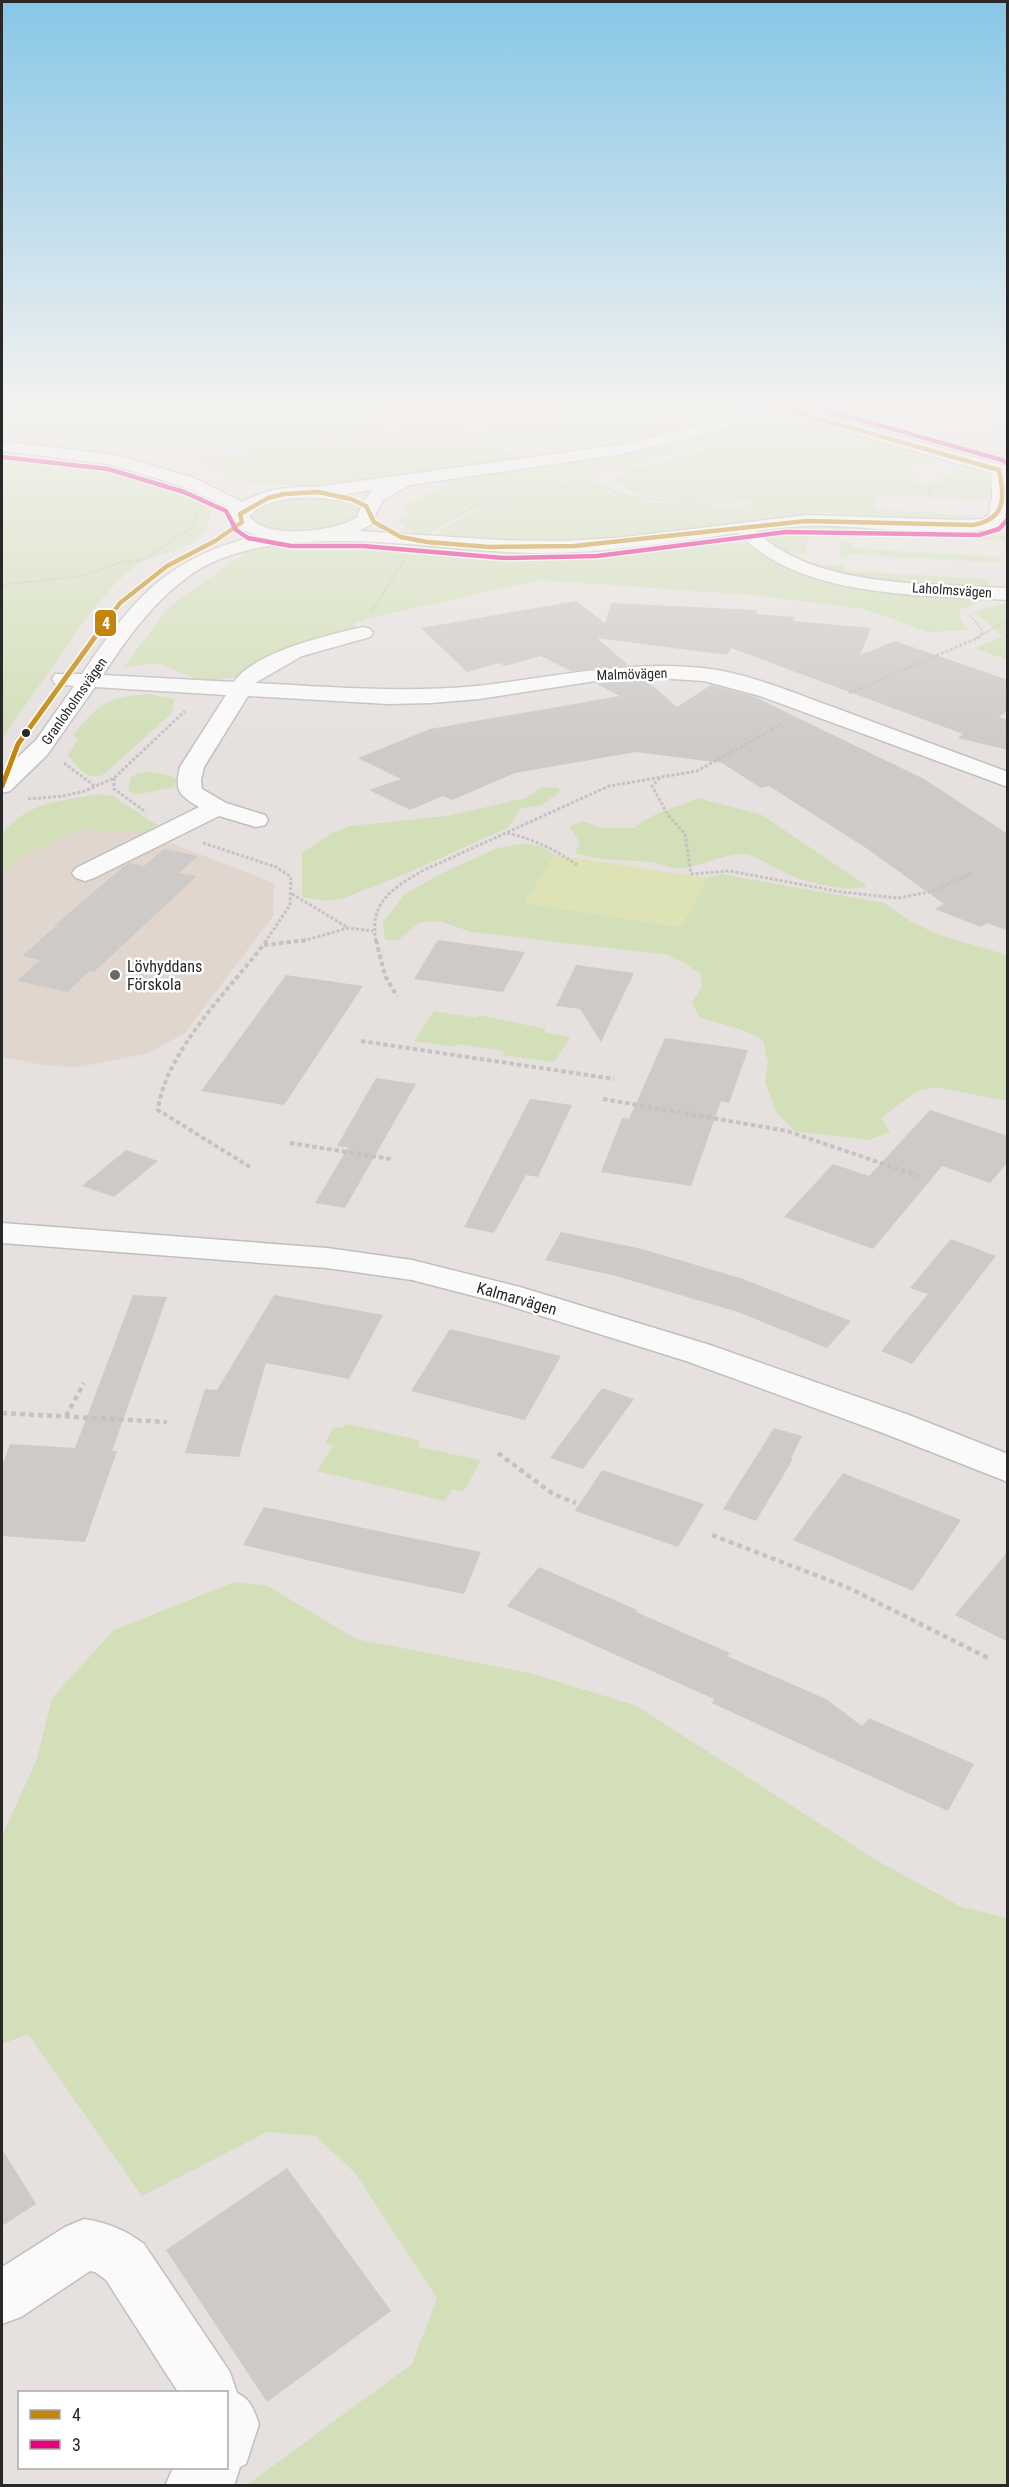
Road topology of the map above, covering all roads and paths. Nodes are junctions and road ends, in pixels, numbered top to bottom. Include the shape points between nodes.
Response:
1 (194, 519) edge
2 (240, 519) edge
3 (242, 519) edge
4 (363, 519) edge
5 (375, 519) edge
6 (454, 519) edge
7 (995, 519) edge
8 (446, 524) dead end
9 (743, 528) junction
10 (291, 536) junction
11 (312, 536) junction
12 (408, 539) junction
13 (2, 585) edge
14 (1008, 594) edge
15 (1008, 620) edge
16 (363, 633) dead end
17 (63, 679) junction
18 (88, 681) junction
19 (239, 688) junction
20 (850, 692) dead end
21 (789, 721) dead end
22 (57, 758) dead end
23 (114, 778) dead end
24 (660, 778) junction
25 (1008, 780) edge
26 (3, 783) edge
27 (97, 787) dead end
28 (217, 808) junction
29 (256, 820) dead end
30 (170, 829) junction
31 (506, 832) junction
32 (577, 865) dead end
33 (85, 873) dead end
34 (973, 873) dead end
35 (292, 894) junction
36 (348, 928) junction
37 (373, 932) junction
38 (264, 945) junction
39 (397, 996) dead end
40 (361, 1041) dead end
41 (614, 1079) dead end
42 (603, 1099) dead end
43 (290, 1143) dead end
44 (392, 1159) dead end
45 (250, 1167) dead end
46 (919, 1176) dead end
47 (2, 1233) edge
48 (84, 1383) dead end
49 (2, 1413) edge
50 (66, 1416) junction
51 (167, 1422) dead end
52 (498, 1453) dead end
53 (1008, 1469) edge
54 (576, 1503) dead end
55 (712, 1535) dead end
56 (990, 1659) dead end
57 (2, 2298) edge
58 (209, 2391) edge
59 (228, 2420) edge
60 (228, 2436) edge
61 (211, 2469) edge
62 (194, 2486) edge

1 - 13 path via 190,529 144,559 117,563 82,576
2 - 17 street, Granloholmsvägen via 215,541 167,566 120,603
3 - 10 street via 259,531
4 - 11 street via 347,529
5 - 12 street via 391,533
6 - 8 path
7 - 9 street via 981,524 939,526 833,520
9 - 12 street via 562,548
9 - 14 street, Laholmsvägen via 771,552 823,574 863,583
10 - 11 street
10 - 18 street, Granloholmsvägen via 241,545 184,570 143,606
11 - 12 street
15 - 20 path via 982,636
16 - 19 street via 295,652 249,676
17 - 18 street, Malmövägen
17 - 26 street, Granloholmsvägen via 18,744
18 - 19 street, Malmövägen
18 - 26 street, Granloholmsvägen via 43,746
19 - 25 street, Malmövägen via 431,696 602,674 642,671 704,675 768,691
19 - 28 street via 192,767 189,780 191,792
21 - 24 path via 697,771
22 - 27 path
23 - 30 path via 114,789
24 - 31 path via 609,786
24 - 34 path via 652,786 668,815 685,834 691,874 709,869 733,870 892,898 926,893
28 - 29 street
28 - 30 street
30 - 33 street
30 - 35 path via 276,867 291,877
31 - 32 path via 531,838
31 - 37 path via 401,884 380,901
35 - 36 path
35 - 38 path via 290,907
36 - 37 path
36 - 38 path via 301,942
37 - 39 path via 383,973
38 - 45 path via 178,1056 156,1100 158,1110
40 - 41 path
42 - 46 path via 787,1131
43 - 44 path
47 - 53 street, Kalmarvägen via 327,1258 412,1270 508,1294 698,1353
48 - 50 path
49 - 50 path
50 - 51 path
52 - 54 path via 553,1494
55 - 56 path via 849,1588
57 - 58 street via 84,2245 106,2248 125,2262
59 - 60 street via 231,2424
61 - 62 street

